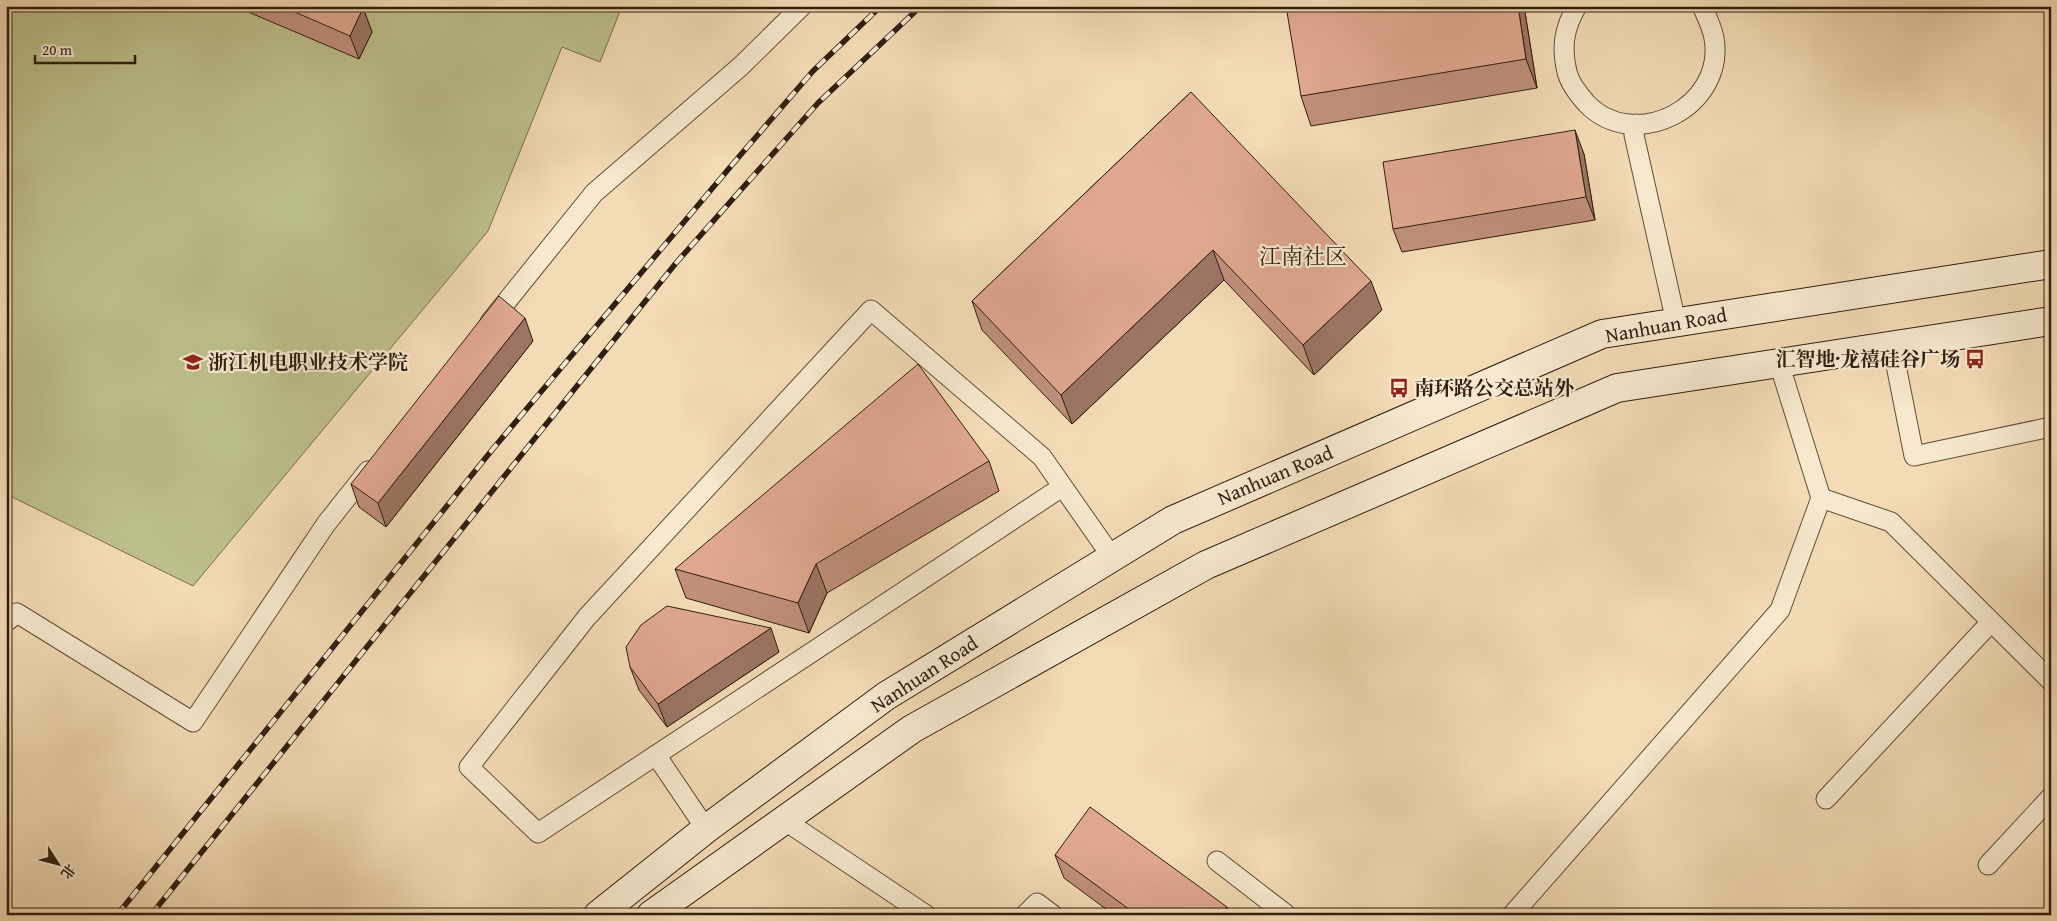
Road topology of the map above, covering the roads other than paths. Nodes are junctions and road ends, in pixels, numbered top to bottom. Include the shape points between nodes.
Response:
1 (802, 6) edge
2 (1577, 6) edge
3 (1702, 6) edge
4 (1636, 124) junction
5 (2051, 264) edge
6 (2051, 321) edge
7 (1676, 322) junction
8 (476, 339) edge
9 (1892, 346) junction
10 (1779, 363) junction
11 (2051, 427) edge
12 (382, 454) edge
13 (1062, 487) junction
14 (1821, 498) junction
15 (1112, 557) junction
16 (6, 622) edge
17 (1991, 622) junction
18 (2051, 681) edge
19 (656, 755) junction
20 (2051, 797) edge
21 (1826, 799) dead end
22 (784, 820) junction
23 (706, 829) junction
24 (1217, 861) dead end
25 (1988, 865) dead end
26 (598, 915) edge
27 (651, 915) edge
28 (926, 915) edge
29 (1025, 915) edge
30 (1053, 915) edge
31 (1287, 915) edge
32 (1512, 915) edge

1 - 8 lane via 741,66 594,193
2 - 4 lane via 1569,19 1564,38 1563,58 1568,77 1592,109 1608,118
3 - 4 lane via 1714,40 1714,59 1708,79 1698,96 1684,109 1667,119
4 - 7 lane via 1634,135
5 - 7 main road, Nanhuan Road
6 - 9 main road, Nanhuan Road
7 - 15 main road, Nanhuan Road via 1602,334 1173,520
9 - 10 main road, Nanhuan Road
9 - 11 lane via 1914,456
10 - 14 lane
10 - 22 main road, Nanhuan Road via 1617,388 1206,565 912,729
12 - 16 lane via 326,524 193,722 17,614
13 - 15 lane
13 - 19 lane
13 - 19 lane via 1042,457 871,310 588,617 469,767 538,833
14 - 17 lane via 1892,522
14 - 32 lane via 1780,610
15 - 23 main road, Nanhuan Road via 886,696
17 - 18 lane
17 - 21 lane
19 - 23 lane
20 - 25 lane
22 - 27 main road, Nanhuan Road
22 - 28 lane
23 - 26 main road, Nanhuan Road
24 - 31 lane
29 - 30 lane via 1037,903

